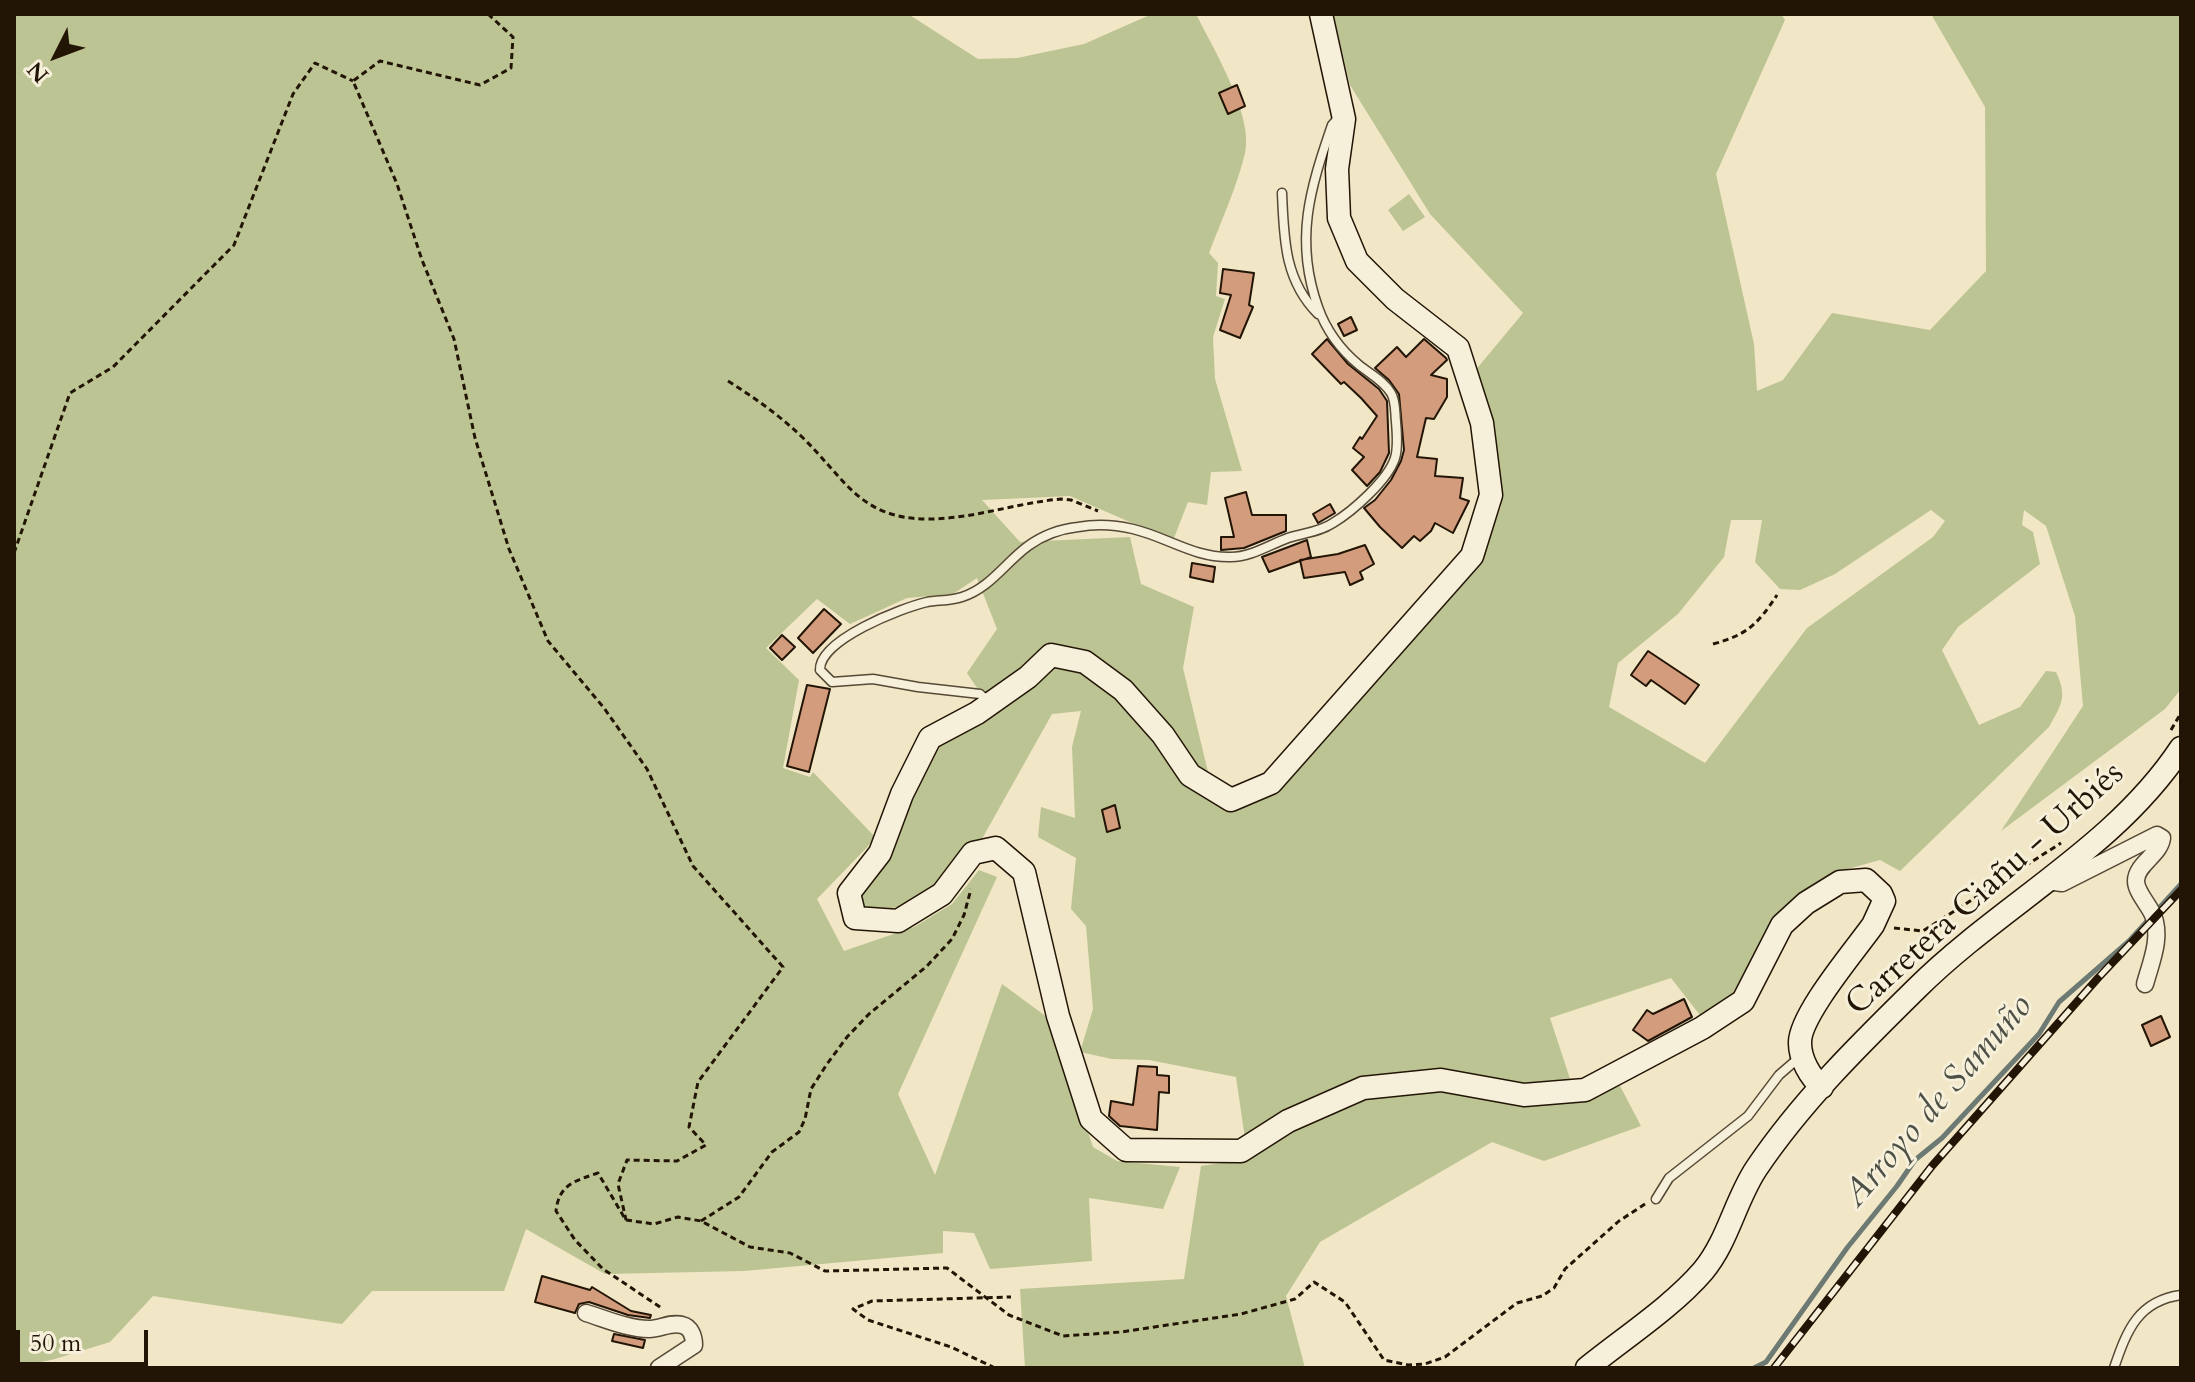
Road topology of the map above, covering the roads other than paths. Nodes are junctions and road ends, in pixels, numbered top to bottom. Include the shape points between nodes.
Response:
1 (1321, 14) edge
2 (1342, 112) junction
3 (1282, 193) dead end
4 (1322, 317) junction
5 (991, 703) junction
6 (2174, 743) edge
7 (2046, 881) junction
8 (2145, 984) dead end
9 (1802, 1055) junction
10 (1822, 1087) junction
11 (1656, 1199) road end
12 (2181, 1295) edge
13 (586, 1313) dead end
14 (659, 1368) edge
15 (1587, 1368) edge
16 (2114, 1368) edge

1 - 2 street
2 - 4 lane via 1332,125 1311,189 1305,237 1306,265
2 - 5 street via 1339,218 1357,261 1458,348 1482,423 1491,495 1472,556 1271,783 1231,800 1190,775 1123,690 1085,662 1051,655
3 - 4 lane via 1291,275
4 - 5 lane via 1339,345 1391,392 1397,427 1392,465 1361,503 1333,523 1233,557 1203,555 1134,529 1087,526 1048,534 975,593 892,614 833,646 820,664 832,682 873,679 980,694
5 - 9 street via 930,738 880,853 849,893 855,918 898,921 942,894 973,853 996,848 1024,872 1058,1016 1091,1119 1126,1150 1241,1151 1288,1121 1363,1088 1441,1080 1524,1095 1585,1090 1743,1001 1782,925 1840,882 1866,880 1884,901 1873,925 1811,1011 1799,1040
6 - 7 street, Carretera Ciañu - Urbiés via 2156,784
7 - 8 street via 2062,883 2157,835 2162,838 2137,875 2136,885 2158,936
7 - 10 street, Carretera Ciañu - Urbiés via 1919,986
9 - 10 street
9 - 11 lane via 1748,1116 1669,1178
10 - 15 street, Carretera Ciañu - Urbiés via 1782,1130 1753,1173 1704,1270
12 - 16 lane via 2154,1302 2139,1315
13 - 14 street via 650,1329 682,1325 696,1342

